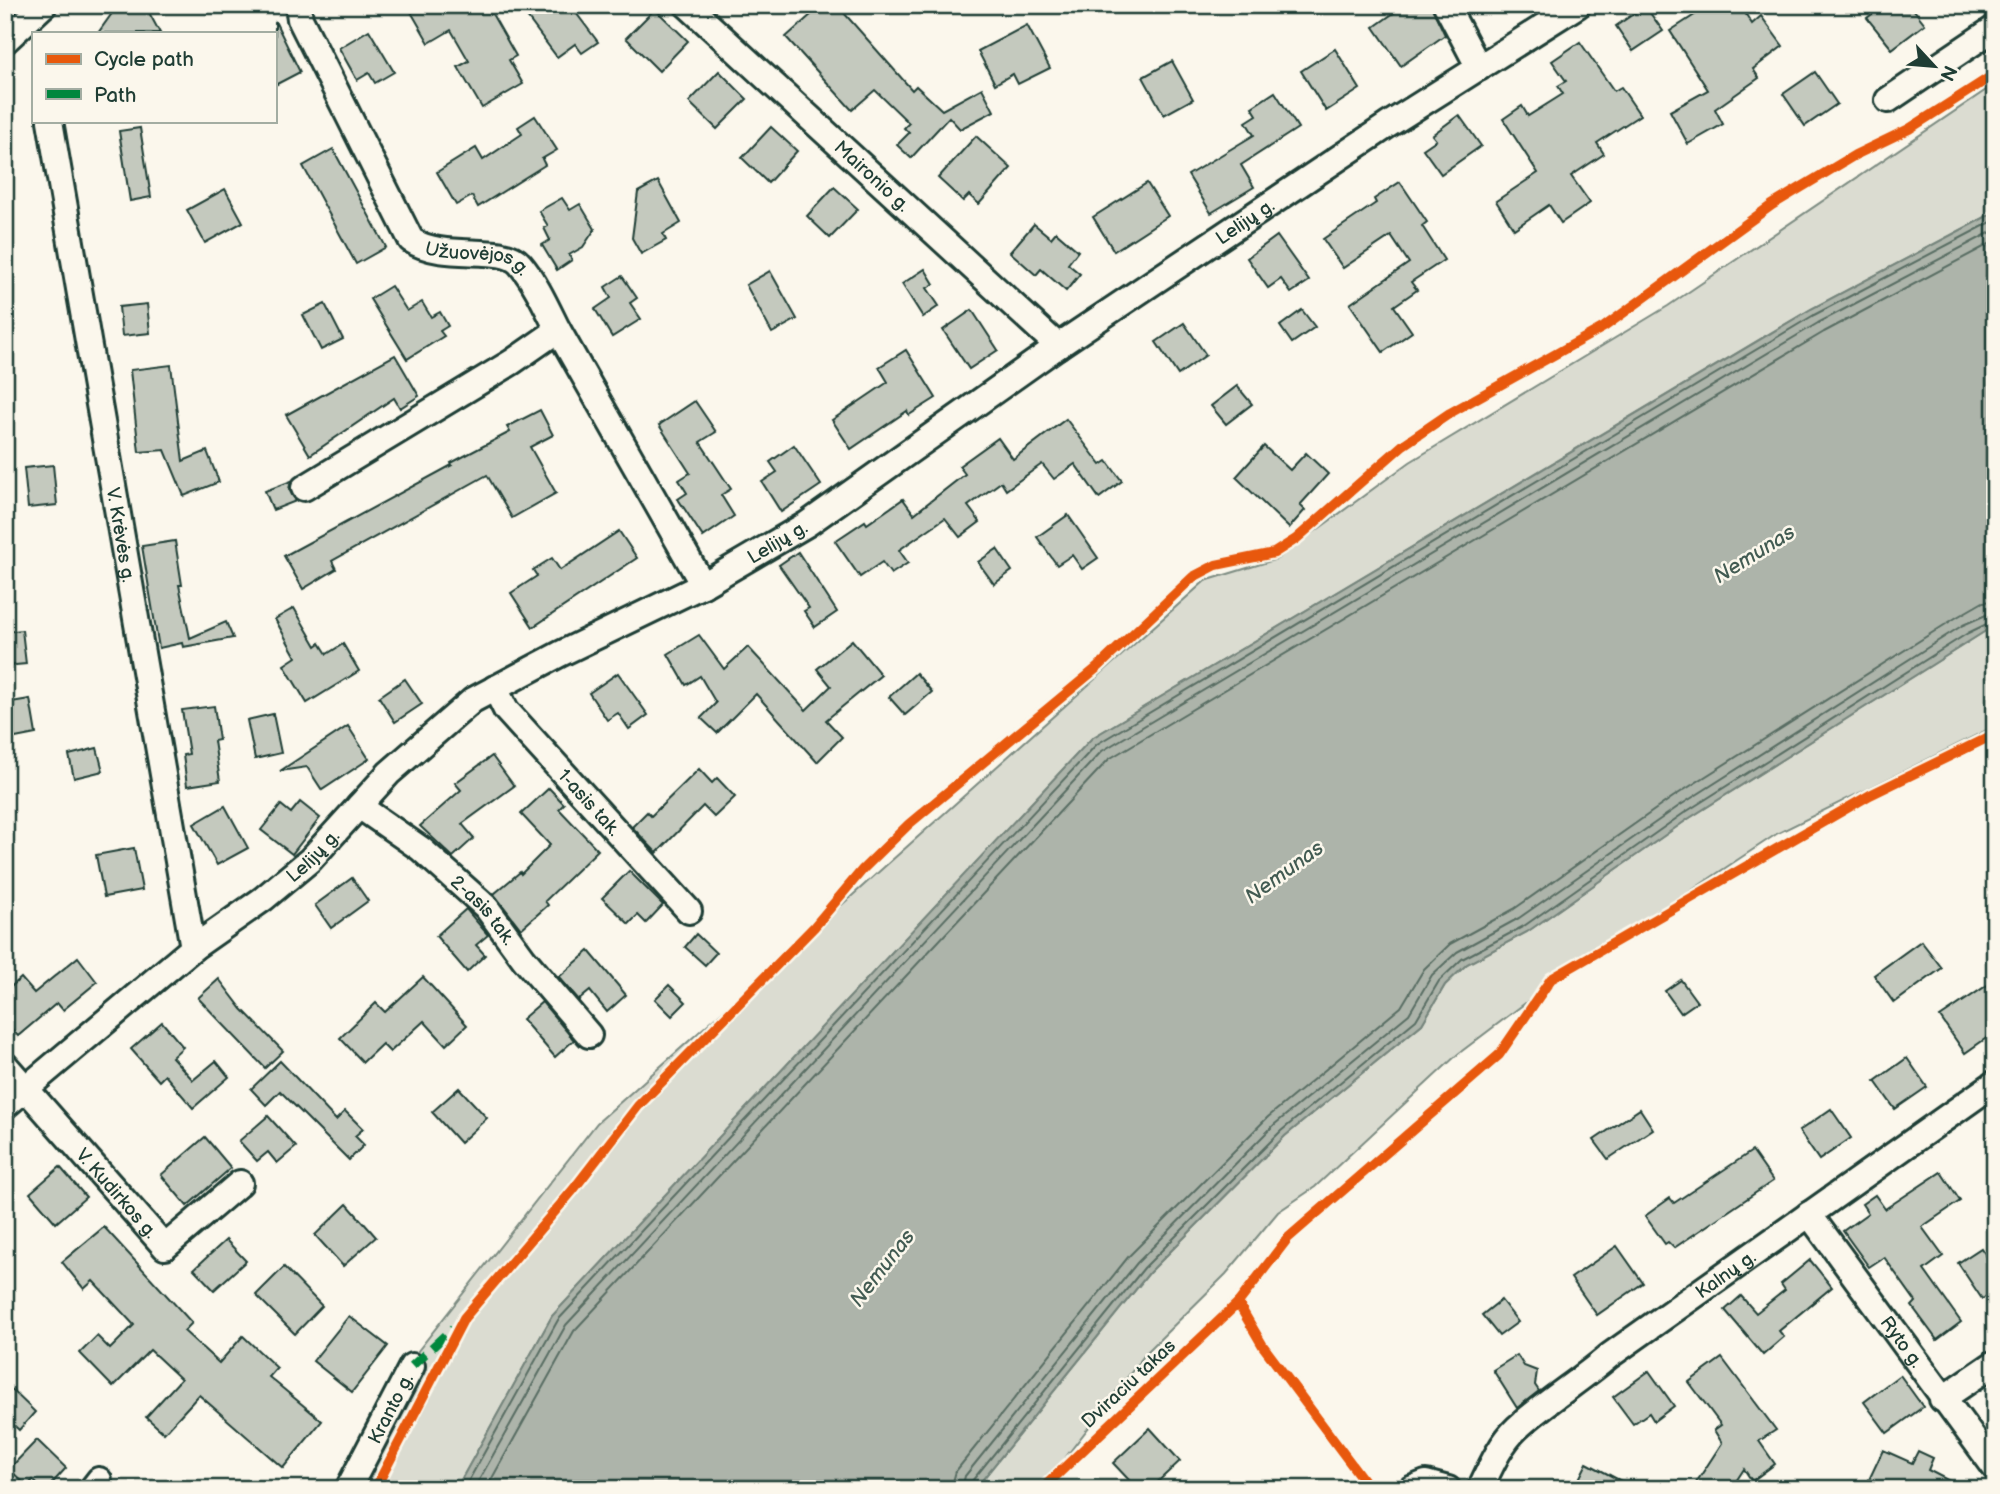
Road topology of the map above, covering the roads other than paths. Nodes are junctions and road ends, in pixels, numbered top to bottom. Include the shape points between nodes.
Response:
1 (298, 5) edge
2 (687, 5) edge
3 (1446, 5) edge
4 (1578, 5) edge
5 (37, 18) edge
6 (1995, 28) edge
7 (5, 41) edge
8 (1479, 68) junction
9 (1888, 100) dead end
10 (50, 122) edge
11 (558, 330) junction
12 (1058, 346) junction
13 (304, 488) dead end
14 (703, 585) junction
15 (495, 688) junction
16 (359, 806) junction
17 (689, 911) dead end
18 (193, 948) junction
19 (589, 1035) dead end
20 (5, 1065) edge
21 (1995, 1083) edge
22 (26, 1089) junction
23 (5, 1106) edge
24 (240, 1183) dead end
25 (1809, 1214) junction
26 (1995, 1363) edge
27 (412, 1366) dead end
28 (1942, 1399) junction
29 (1995, 1468) edge
30 (348, 1489) edge
31 (1411, 1489) edge
32 (1448, 1489) edge
33 (1480, 1489) edge

1 - 11 street, Užuovėjos g. via 300,19 411,240 439,252 504,254 519,262
2 - 12 street, Maironio g.
3 - 8 street
4 - 8 street, Lelijų g.
5 - 7 street
6 - 9 street
8 - 12 street, Lelijų g.
10 - 18 street, V. Krėvės g.
11 - 13 street
11 - 14 street, Užuovėjos g.
12 - 14 street, Lelijų g. via 807,524
14 - 15 street, Lelijų g.
15 - 16 street, Lelijų g. via 473,700 389,773
15 - 17 street, 1-asis tak. via 506,710
16 - 18 street, Lelijų g. via 310,860
16 - 19 street, 2-asis tak. via 421,849 486,907
18 - 22 street, Lelijų g.
20 - 22 street, V. Kudirkos g.
21 - 25 street, Kalnų g.
22 - 23 street, Lelijų g.
22 - 24 street, V. Kudirkos g. via 165,1247
25 - 28 street, Ryto g.
25 - 33 street, Kalnų g. via 1609,1356 1517,1428 1498,1452
26 - 28 street
27 - 30 street, Kranto g.
28 - 29 street, Ryto g.
31 - 32 street via 1426,1483

